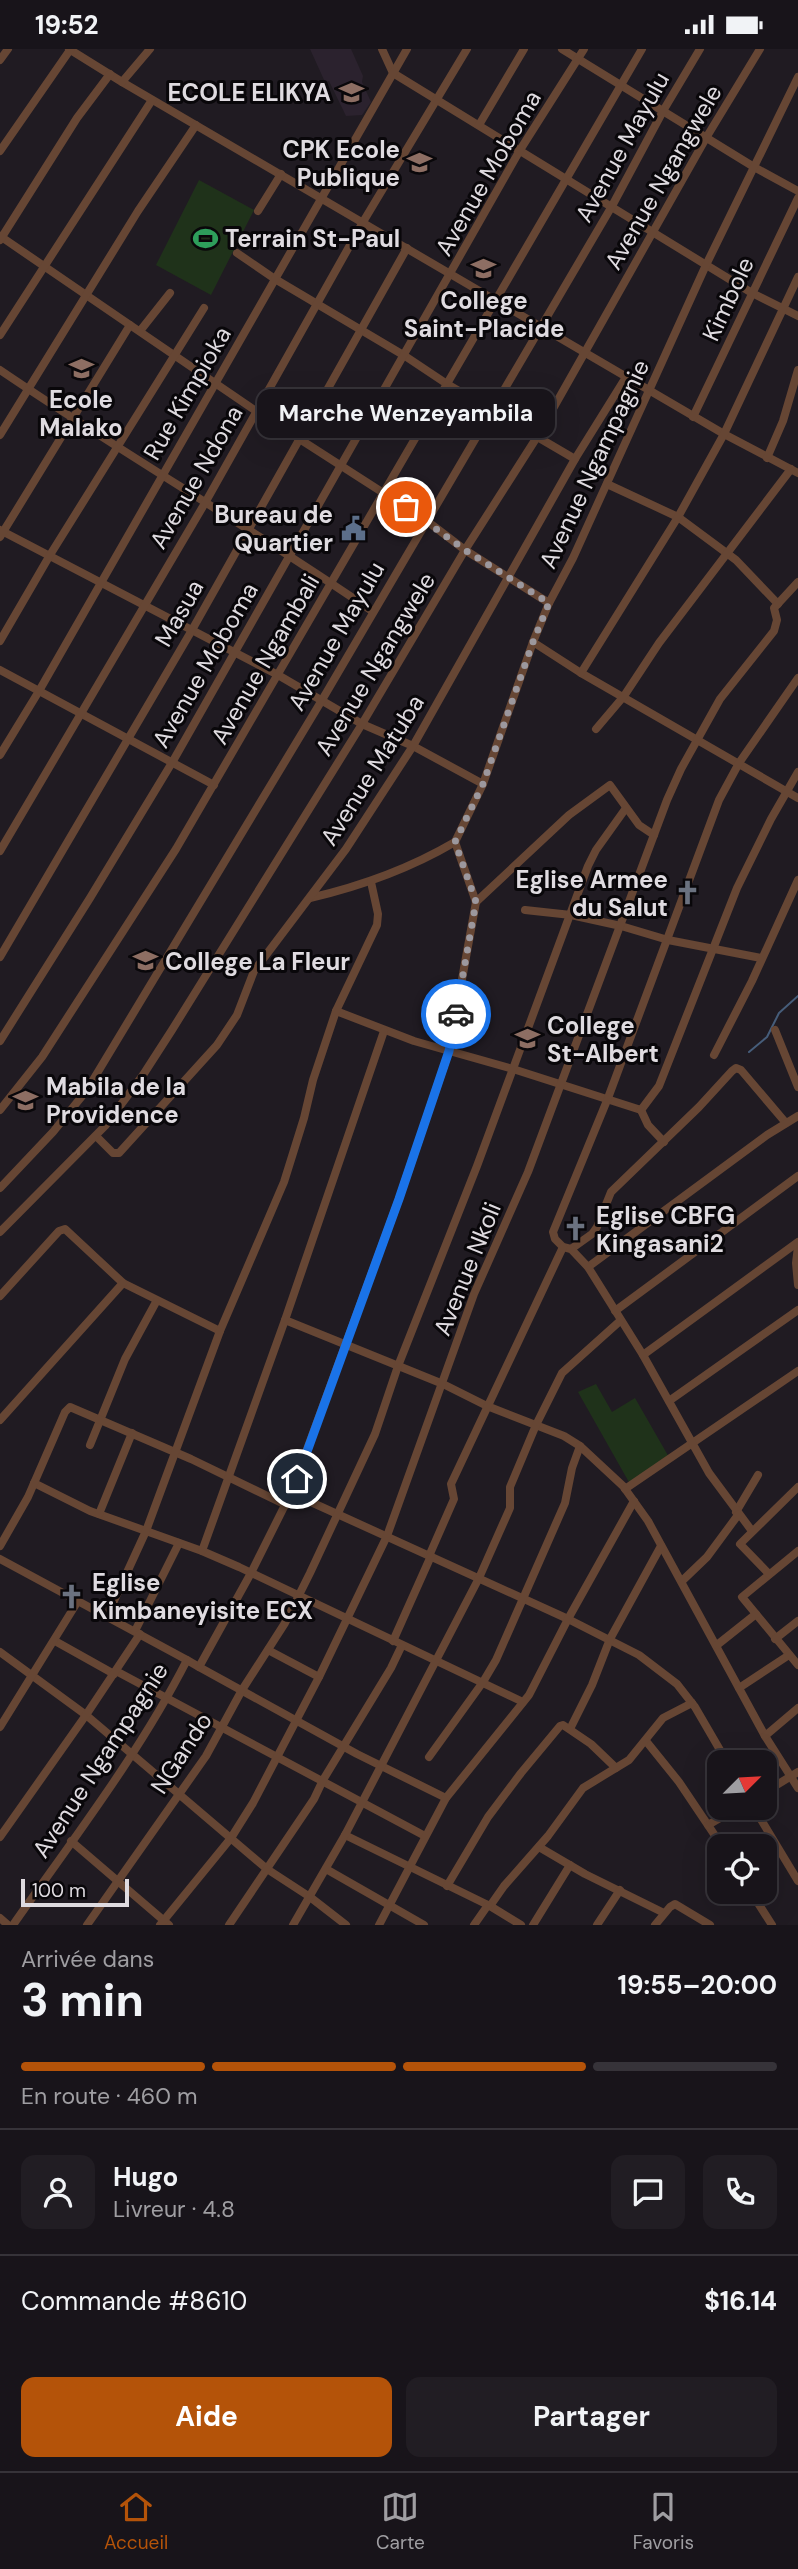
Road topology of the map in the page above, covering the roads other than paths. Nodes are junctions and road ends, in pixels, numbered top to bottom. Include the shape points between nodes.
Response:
1 (8, 49) edge
2 (70, 49) edge
3 (150, 49) edge
4 (382, 49) edge
5 (407, 49) edge
6 (467, 49) edge
7 (524, 49) edge
8 (562, 49) edge
9 (584, 49) edge
10 (642, 49) edge
11 (700, 49) edge
12 (760, 49) edge
13 (578, 59) junction
14 (0, 60) edge
15 (393, 73) junction
16 (110, 74) junction
17 (798, 77) edge
18 (122, 82) junction
19 (621, 85) junction
20 (438, 99) junction
21 (152, 100) junction
22 (663, 111) junction
23 (196, 125) junction
24 (479, 125) junction
25 (706, 138) junction
26 (520, 150) junction
27 (0, 151) edge
28 (754, 167) junction
29 (281, 174) junction
30 (565, 179) junction
31 (798, 191) edge
32 (323, 198) junction
33 (798, 198) edge
34 (612, 207) junction
35 (258, 211) dead end
36 (363, 222) junction
37 (655, 232) junction
38 (1, 238) edge
39 (407, 249) junction
40 (237, 253) dead end
41 (43, 265) junction
42 (706, 265) junction
43 (451, 274) junction
44 (798, 277) edge
45 (275, 279) junction
46 (170, 293) dead end
47 (752, 293) junction
48 (88, 295) junction
49 (496, 301) junction
50 (318, 304) junction
51 (204, 307) dead end
52 (782, 308) junction
53 (798, 316) edge
54 (130, 325) junction
55 (540, 326) junction
56 (362, 330) junction
57 (140, 331) junction
58 (0, 335) edge
59 (584, 352) junction
60 (173, 355) junction
61 (405, 356) junction
62 (0, 370) edge
63 (798, 370) edge
64 (626, 377) junction
65 (215, 383) junction
66 (447, 384) junction
67 (29, 389) junction
68 (650, 391) junction
69 (491, 410) junction
70 (256, 411) junction
71 (694, 417) junction
72 (73, 418) junction
73 (0, 435) edge
74 (724, 435) junction
75 (537, 437) junction
76 (300, 440) junction
77 (118, 448) junction
78 (767, 457) junction
79 (575, 459) junction
80 (343, 465) junction
81 (795, 471) edge
82 (161, 476) junction
83 (607, 484) junction
84 (385, 493) junction
85 (205, 503) junction
86 (678, 517) junction
87 (427, 521) junction
88 (248, 530) junction
89 (1, 533) edge
90 (465, 550) junction
91 (727, 553) junction
92 (50, 555) junction
93 (290, 556) junction
94 (508, 579) junction
95 (798, 582) edge
96 (100, 583) junction
97 (332, 583) junction
98 (549, 603) junction
99 (145, 605) junction
100 (775, 608) junction
101 (372, 611) junction
102 (192, 630) junction
103 (0, 641) edge
104 (533, 642) junction
105 (233, 653) junction
106 (0, 670) edge
107 (581, 673) junction
108 (278, 675) junction
109 (798, 678) edge
110 (39, 691) junction
111 (624, 696) junction
112 (321, 699) junction
113 (81, 712) junction
114 (362, 725) junction
115 (596, 729) dead end
116 (127, 738) junction
117 (698, 739) junction
118 (412, 745) junction
119 (0, 755) edge
120 (173, 761) junction
121 (739, 763) junction
122 (798, 772) edge
123 (483, 784) junction
124 (214, 785) junction
125 (787, 791) junction
126 (798, 798) edge
127 (626, 808) junction
128 (654, 835) junction
129 (455, 842) junction
130 (0, 852) edge
131 (798, 880) edge
132 (371, 882) junction
133 (310, 898) junction
134 (476, 902) junction
135 (525, 910) dead end
136 (571, 915) junction
137 (621, 926) junction
138 (668, 940) junction
139 (712, 949) junction
140 (0, 957) edge
141 (761, 958) junction
142 (336, 1011) junction
143 (775, 1030) dead end
144 (384, 1031) junction
145 (0, 1041) edge
146 (449, 1051) junction
147 (714, 1055) dead end
148 (513, 1069) junction
149 (560, 1085) junction
150 (798, 1087) edge
151 (608, 1098) junction
152 (0, 1110) edge
153 (641, 1110) junction
154 (798, 1116) edge
155 (786, 1123) junction
156 (96, 1136) junction
157 (664, 1142) junction
158 (798, 1176) edge
159 (0, 1188) edge
160 (0, 1232) edge
161 (798, 1244) edge
162 (567, 1248) junction
163 (797, 1264) edge
164 (588, 1267) junction
165 (123, 1283) junction
166 (798, 1285) edge
167 (0, 1296) edge
168 (156, 1302) junction
169 (798, 1310) edge
170 (615, 1311) junction
171 (285, 1320) junction
172 (620, 1321) junction
173 (219, 1331) junction
174 (346, 1346) junction
175 (643, 1355) junction
176 (398, 1366) junction
177 (798, 1371) edge
178 (443, 1384) junction
179 (669, 1401) junction
180 (487, 1406) junction
181 (0, 1420) edge
182 (101, 1420) junction
183 (536, 1425) junction
184 (132, 1433) junction
185 (693, 1443) junction
186 (90, 1445) dead end
187 (580, 1446) junction
188 (174, 1452) junction
189 (758, 1475) dead end
190 (229, 1476) junction
191 (34, 1483) junction
192 (798, 1487) edge
193 (625, 1489) junction
194 (291, 1493) junction
195 (634, 1501) junction
196 (286, 1505) junction
197 (737, 1513) junction
198 (99, 1514) junction
199 (337, 1514) junction
200 (146, 1531) junction
201 (752, 1531) junction
202 (387, 1536) junction
203 (179, 1543) junction
204 (0, 1546) edge
205 (661, 1546) junction
206 (202, 1551) junction
207 (798, 1551) edge
208 (430, 1556) junction
209 (0, 1559) edge
210 (250, 1573) junction
211 (769, 1574) junction
212 (479, 1579) junction
213 (682, 1581) junction
214 (298, 1597) junction
215 (524, 1599) junction
216 (78, 1601) junction
217 (756, 1614) junction
218 (107, 1616) junction
219 (348, 1618) junction
220 (568, 1619) junction
221 (798, 1621) edge
222 (138, 1633) junction
223 (610, 1639) junction
224 (775, 1639) junction
225 (55, 1641) junction
226 (393, 1641) junction
227 (716, 1645) junction
228 (402, 1646) junction
229 (268, 1650) junction
230 (0, 1652) edge
231 (789, 1655) junction
232 (187, 1660) junction
233 (437, 1661) junction
234 (798, 1665) edge
235 (198, 1667) junction
236 (115, 1673) junction
237 (33, 1676) junction
238 (319, 1677) junction
239 (483, 1682) junction
240 (739, 1688) junction
241 (242, 1691) junction
242 (168, 1698) junction
243 (523, 1702) junction
244 (692, 1703) junction
245 (798, 1708) edge
246 (86, 1715) junction
247 (297, 1721) junction
248 (0, 1727) edge
249 (221, 1728) junction
250 (570, 1730) junction
251 (765, 1736) junction
252 (646, 1741) junction
253 (344, 1747) junction
254 (720, 1750) edge
255 (132, 1753) junction
256 (278, 1757) junction
257 (429, 1757) dead end
258 (381, 1766) junction
259 (616, 1768) junction
260 (795, 1775) edge
261 (323, 1780) junction
262 (777, 1785) edge
263 (798, 1788) edge
264 (178, 1794) junction
265 (446, 1798) junction
266 (362, 1802) junction
267 (717, 1820) edge
268 (761, 1820) edge
269 (708, 1825) junction
270 (714, 1834) edge
271 (345, 1835) junction
272 (425, 1836) junction
273 (0, 1837) edge
274 (231, 1838) junction
275 (71, 1841) junction
276 (539, 1847) junction
277 (570, 1865) junction
278 (408, 1868) junction
279 (267, 1869) junction
280 (326, 1869) junction
281 (118, 1881) junction
282 (798, 1881) edge
283 (447, 1886) junction
284 (620, 1890) junction
285 (310, 1896) junction
286 (759, 1904) edge
287 (389, 1905) junction
288 (489, 1906) junction
289 (664, 1913) junction
290 (335, 1916) junction
291 (0, 1918) edge
292 (164, 1923) edge
293 (10, 1925) edge
294 (87, 1925) edge
295 (229, 1925) edge
296 (293, 1925) edge
297 (329, 1925) edge
298 (346, 1925) edge
299 (379, 1925) edge
300 (425, 1925) edge
301 (474, 1925) edge
302 (522, 1925) edge
303 (533, 1925) edge
304 (597, 1925) edge
305 (655, 1925) edge
306 (710, 1925) edge
307 (772, 1925) edge

1 - 14 street
2 - 16 street
2 - 27 street
3 - 18 street
4 - 15 street
5 - 15 street, Rue Kimpioka
6 - 20 street, Avenue Ndona
7 - 24 street
8 - 13 street
9 - 13 street, Avenue Moboma
10 - 19 street, Avenue Ngambali
11 - 22 street, Avenue Mayulu
12 - 25 street, Avenue Ngangwele
13 - 19 street
13 - 26 street, Avenue Moboma
15 - 20 street
15 - 32 street, Rue Kimpioka
16 - 18 street
16 - 38 street
17 - 28 street, Avenue Ngampagnie
18 - 21 street
19 - 22 street
19 - 30 street, Avenue Ngambali
20 - 24 street
20 - 36 street, Avenue Ndona
21 - 23 street
21 - 41 street
22 - 25 street
22 - 34 street, Avenue Mayulu
23 - 29 street
23 - 48 street
24 - 26 street
25 - 28 street
25 - 37 street, Avenue Ngangwele
26 - 30 street
26 - 43 street, Avenue Moboma
28 - 31 street
28 - 42 street, Avenue Ngampagnie
29 - 32 street
29 - 35 street
30 - 34 street
30 - 49 street, Avenue Ngambali
32 - 36 street
32 - 45 street, Rue Kimpioka
33 - 47 street, Kimbole
34 - 37 street
34 - 55 street, Avenue Mayulu
36 - 39 street
36 - 50 street, Avenue Ndona
37 - 42 street
37 - 59 street, Avenue Ngangwele
38 - 41 street
39 - 43 street
39 - 56 street, Masua
40 - 45 street
41 - 48 street
41 - 58 street
42 - 47 street
42 - 68 street, Avenue Ngampagnie
43 - 49 street
43 - 61 street, Avenue Moboma
44 - 52 street
45 - 50 street
45 - 65 street, Rue Kimpioka
46 - 57 street
47 - 52 street
47 - 71 street, Kimbole
48 - 54 street
48 - 67 street
49 - 55 street
49 - 66 street, Avenue Ngambali
50 - 56 street
50 - 70 street, Avenue Ndona
51 - 60 street
52 - 53 street
52 - 74 street
54 - 57 street
54 - 72 street
55 - 59 street
55 - 69 street, Avenue Mayulu
56 - 61 street
56 - 76 street, Masua
57 - 60 street
59 - 64 street
59 - 75 street, Avenue Ngangwele
60 - 65 street
60 - 77 street
61 - 66 street
61 - 80 street, Avenue Moboma
62 - 67 street
63 - 78 street
64 - 68 street
64 - 79 street, Avenue Matuba
65 - 70 street
65 - 82 street, Rue Kimpioka
66 - 69 street
66 - 84 street, Avenue Ngambali
67 - 72 street
67 - 73 street
68 - 71 street
68 - 83 street, Avenue Ngampagnie
69 - 75 street
69 - 87 street, Avenue Mayulu
70 - 76 street
70 - 85 street, Avenue Ndona
71 - 74 street
72 - 77 street
72 - 89 street
74 - 78 street
74 - 86 street
75 - 79 street
75 - 90 street, Avenue Ngangwele
76 - 80 street
76 - 88 street, Masua
77 - 82 street
77 - 92 street
78 - 81 street
79 - 94 street, Avenue Matuba
80 - 84 street
80 - 93 street, Avenue Moboma
81 - 91 street
82 - 85 street
82 - 96 street, Rue Kimpioka
83 - 86 street
83 - 98 street, Avenue Ngampagnie
84 - 87 street
84 - 97 street, Avenue Ngambali
85 - 88 street
85 - 99 street, Avenue Ndona
86 - 91 street
86 - 107 street
87 - 90 street
87 - 101 street, Avenue Mayulu
88 - 93 street
88 - 102 street, Masua
89 - 92 street
90 - 94 street
90 - 114 street, Avenue Ngangwele
91 - 100 street
91 - 111 street
92 - 96 street
92 - 103 street
93 - 97 street
93 - 105 street, Avenue Moboma
94 - 98 street
94 - 118 street, Avenue Matuba
95 - 100 street, Avenue Nkoli
96 - 99 street
96 - 110 street, Rue Kimpioka
97 - 101 street
97 - 108 street, Avenue Ngambali
98 - 104 street, Avenue Ngampagnie
99 - 102 street
99 - 113 street, Avenue Ndona
100 - 117 street, Avenue Nkoli via 774,631 720,699
101 - 112 street, Avenue Mayulu
102 - 105 street
102 - 116 street, Masua
104 - 107 street
104 - 123 street, Avenue Ngampagnie
105 - 108 street
105 - 120 street, Avenue Moboma
106 - 110 street
107 - 111 street
108 - 112 street
108 - 124 street, Avenue Ngambali
109 - 121 street
110 - 113 street
110 - 119 street, Rue Kimpioka
111 - 115 street
111 - 117 street
112 - 114 street
112 - 159 street, Avenue Mayulu via 83,1097
113 - 116 street
113 - 130 street, Avenue Ndona
114 - 118 street
114 - 156 street, Avenue Ngangwele via 173,1030
116 - 120 street
116 - 140 street, Masua
117 - 121 street
117 - 128 street, Avenue Nkoli
118 - 123 street
118 - 133 street, Avenue Matuba
120 - 124 street
120 - 145 street, Avenue Moboma
121 - 125 street
121 - 138 street via 719,800
122 - 125 street
123 - 129 street, Avenue Ngampagnie
124 - 152 street, Avenue Ngambali via 42,1058
125 - 126 street
125 - 139 street via 746,868
127 - 128 street
127 - 134 street via 608,786 569,815
127 - 136 street, NGando via 596,850
128 - 137 street, Avenue Nkoli
129 - 132 street
129 - 134 street, Avenue Ngampagnie
131 - 141 street
132 - 133 street
132 - 142 street via 377,925
133 - 156 street, Avenue Matuba via 251,974 237,1015 187,1080 119,1153
134 - 146 street, Avenue Ngampagnie
135 - 136 street
136 - 137 street
136 - 148 street, NGando
137 - 138 street
137 - 149 street, Avenue Nkoli
138 - 139 street
138 - 151 street
139 - 141 street
139 - 153 street via 659,1086
141 - 147 street
142 - 144 street
142 - 173 street via 284,1182
143 - 150 street
144 - 146 street
144 - 171 street
146 - 148 street
146 - 174 street, Avenue Ngampagnie
148 - 149 street
148 - 176 street, NGando
149 - 151 street
149 - 178 street, Avenue Nkoli via 474,1294
151 - 153 street
151 - 162 street via 552,1233
153 - 157 street
154 - 155 street
155 - 157 street via 736,1069
155 - 164 street
156 - 160 street, Avenue Ngangwele
157 - 162 street via 611,1192 592,1234
158 - 170 street
161 - 163 street
161 - 175 street
162 - 164 street
162 - 180 street
163 - 166 street
164 - 170 street
165 - 167 street via 69,1230 62,1229
165 - 168 street
165 - 181 street
168 - 173 street
168 - 182 street via 125,1359
169 - 179 street
170 - 172 street
171 - 174 street
171 - 190 street
172 - 175 street
172 - 183 street via 565,1370
173 - 188 street
174 - 176 street
174 - 194 street, Avenue Ngampagnie
175 - 179 street
176 - 178 street
176 - 199 street, NGando via 375,1434
177 - 185 street
178 - 180 street
178 - 202 street, Avenue Nkoli
179 - 185 street
180 - 183 street
180 - 208 street via 451,1485 454,1499
182 - 184 street
182 - 186 street
182 - 191 street via 74,1407 67,1409
183 - 187 street
183 - 212 street via 510,1487 510,1508
184 - 188 street
184 - 198 street
185 - 193 street
185 - 197 street
187 - 193 street
187 - 215 street via 565,1503
188 - 190 street
188 - 200 street
189 - 197 street
190 - 196 street
190 - 206 street
191 - 198 street
191 - 204 street
192 - 201 street
193 - 195 street
194 - 196 street, Avenue Ngampagnie
194 - 199 street
195 - 205 street
195 - 220 street
196 - 210 street, Avenue Ngampagnie
197 - 201 street
197 - 213 street via 707,1557
198 - 200 street
199 - 202 street
199 - 214 street, NGando
200 - 203 street
200 - 218 street
201 - 211 street via 741,1545
202 - 208 street
202 - 219 street, Avenue Nkoli
203 - 206 street
203 - 222 street
205 - 213 street
205 - 223 street
206 - 210 street
207 - 211 street
208 - 212 street
208 - 226 street
209 - 216 street
210 - 214 street
210 - 235 street, Avenue Ngampagnie
211 - 217 street via 742,1597
212 - 215 street
212 - 233 street
213 - 227 street
214 - 219 street
214 - 229 street, NGando
215 - 220 street
215 - 239 street
216 - 218 street
216 - 225 street
217 - 224 street
217 - 227 street
218 - 222 street
219 - 226 street
219 - 238 street, Avenue Nkoli
220 - 223 street
220 - 243 street
221 - 224 street
222 - 232 street
222 - 236 street
223 - 244 street via 660,1669
223 - 250 street
224 - 231 street
225 - 236 street
225 - 237 street
226 - 228 street
227 - 240 street
228 - 233 street
228 - 253 street
229 - 238 street
229 - 241 street, NGando
230 - 237 street
231 - 234 street
231 - 240 street
232 - 235 street, Avenue Ngampagnie
232 - 242 street, Avenue Ngampagnie
233 - 239 street
233 - 258 street
235 - 241 street
236 - 242 street
236 - 246 street
237 - 246 street
237 - 248 street
238 - 247 street, Avenue Nkoli
239 - 243 street
239 - 257 street
240 - 251 street
241 - 247 street
241 - 249 street, NGando
242 - 249 street
242 - 255 street, Avenue Ngampagnie
243 - 265 street
244 - 252 street via 665,1716
244 - 254 street
245 - 251 street
246 - 255 street
246 - 273 street
247 - 253 street
247 - 256 street, Avenue Nkoli
249 - 256 street
249 - 264 street, NGando
250 - 259 street
250 - 283 street via 560,1726 521,1773 488,1817
251 - 260 street
252 - 259 street
252 - 269 street
253 - 258 street
253 - 261 street
255 - 264 street
255 - 275 street, Avenue Ngampagnie
256 - 261 street
256 - 274 street, Avenue Nkoli
258 - 265 street
258 - 266 street
259 - 276 street via 583,1788
260 - 262 street
260 - 263 street
261 - 266 street
261 - 279 street
264 - 274 street
264 - 281 street, NGando
265 - 272 street
266 - 271 street
266 - 272 street
267 - 269 street
268 - 282 street
269 - 270 street
271 - 278 street
271 - 280 street
272 - 278 street
274 - 279 street
274 - 292 street, Avenue Nkoli
275 - 281 street
275 - 293 street, Avenue Ngampagnie
276 - 277 street
276 - 288 street
277 - 284 street
277 - 303 street
278 - 283 street
278 - 287 street
279 - 285 street
279 - 295 street
280 - 285 street
280 - 287 street
281 - 292 street
281 - 294 street, NGando
283 - 288 street
284 - 289 street
284 - 304 street
285 - 290 street
285 - 296 street
286 - 307 street
287 - 299 street
287 - 300 street
288 - 301 street
288 - 302 street
289 - 305 street
289 - 306 street via 675,1904
290 - 297 street
290 - 298 street
291 - 293 street

